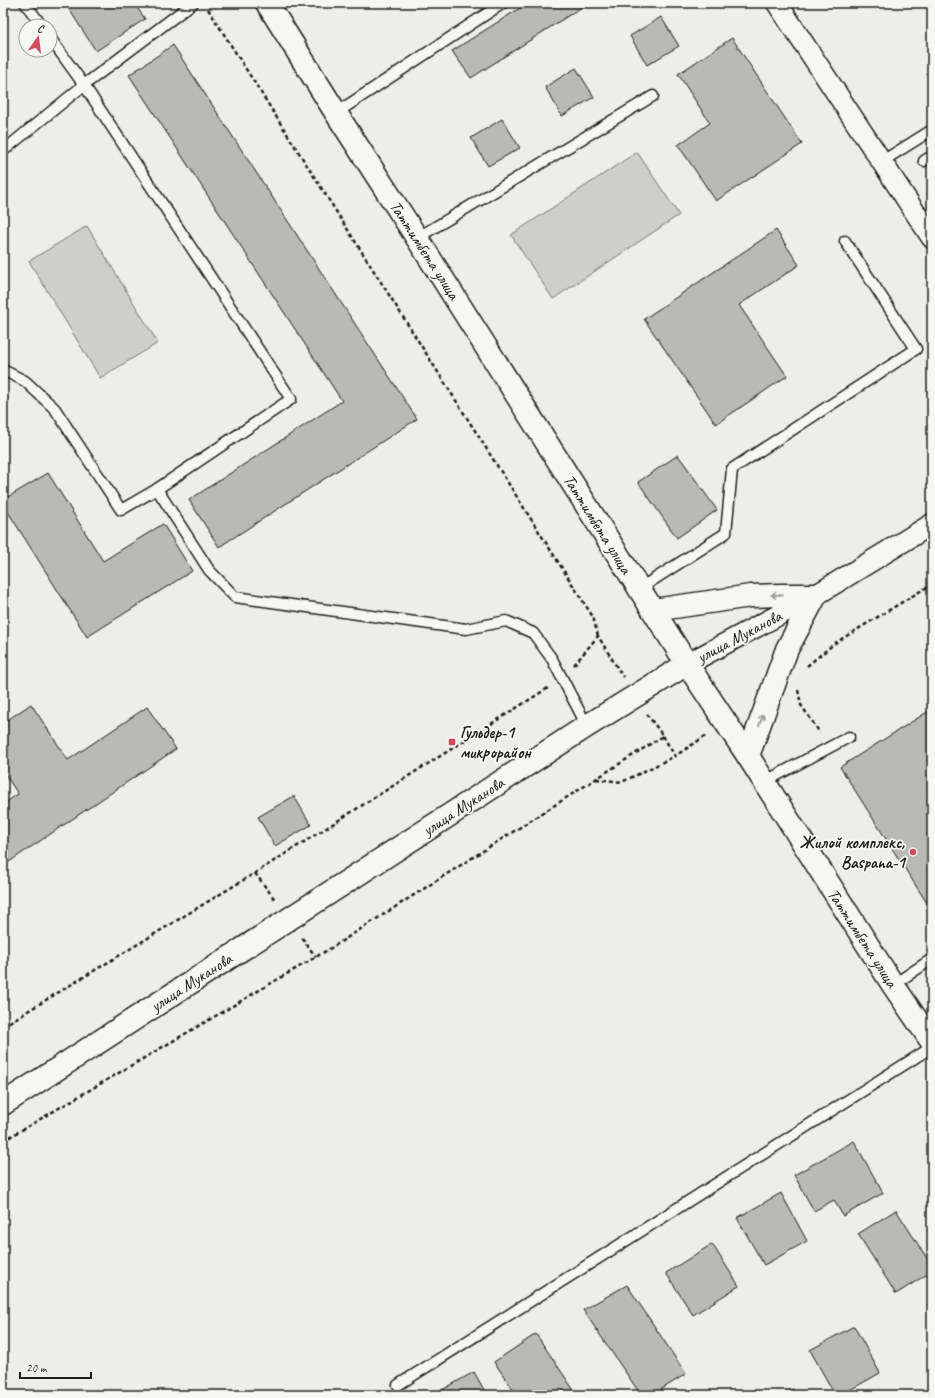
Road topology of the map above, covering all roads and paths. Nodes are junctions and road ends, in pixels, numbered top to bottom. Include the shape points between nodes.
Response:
1 (25, 3) edge
2 (193, 3) edge
3 (204, 3) edge
4 (267, 3) edge
5 (503, 3) edge
6 (777, 3) edge
7 (36, 18) edge
8 (58, 49) edge
9 (84, 85) junction
10 (653, 96) dead end
11 (336, 113) junction
12 (932, 130) edge
13 (3, 151) edge
14 (881, 162) junction
15 (417, 238) junction
16 (932, 238) edge
17 (845, 241) dead end
18 (3, 370) edge
19 (157, 489) junction
20 (932, 524) edge
21 (932, 584) edge
22 (639, 589) junction
23 (816, 595) junction
24 (653, 610) junction
25 (598, 636) junction
26 (687, 664) junction
27 (804, 670) dead end
28 (562, 678) junction
29 (796, 683) dead end
30 (635, 697) junction
31 (726, 723) junction
32 (587, 726) junction
33 (663, 736) junction
34 (848, 737) dead end
35 (830, 746) junction
36 (675, 756) junction
37 (748, 756) junction
38 (596, 779) junction
39 (764, 782) junction
40 (932, 959) edge
41 (893, 985) junction
42 (3, 1026) edge
43 (932, 1042) edge
44 (932, 1046) edge
45 (3, 1104) edge
46 (3, 1141) edge
47 (398, 1385) dead end

1 - 7 lane
2 - 9 lane
3 - 25 path via 593,617
4 - 11 main road, Таттимбета улица
5 - 11 lane
6 - 14 street
8 - 9 lane
9 - 13 lane
9 - 19 lane via 291,399
10 - 15 lane
11 - 15 main road, Таттимбета улица
12 - 14 lane
14 - 16 street
15 - 22 main road, Таттимбета улица
17 - 22 lane via 916,350 732,469 726,533
18 - 19 lane via 25,381 55,409 121,510
19 - 28 lane via 209,570 235,597 466,629 506,621 534,633
20 - 23 street, улица Муканова
21 - 27 path via 835,643
22 - 24 main road, Таттимбета улица
23 -> 24 main road via 751,596
23 - 26 street, улица Муканова
37 -> 23 main road via 787,649
24 - 26 main road, Таттимбета улица
25 - 28 path
25 - 30 path
26 - 30 main road, улица Муканова
26 - 31 main road, Таттимбета улица
28 - 32 lane
28 - 42 path via 255,873
29 - 35 path via 801,705
30 - 32 main road, улица Муканова
30 - 33 path
31 - 36 path
31 - 37 main road, Таттимбета улица
32 - 45 main road, улица Муканова
33 - 36 path
33 - 38 path
34 - 35 lane
35 - 39 lane
36 - 38 path via 622,782
37 - 39 main road, Таттимбета улица
38 - 46 path via 331,948
39 - 41 main road, Таттимбета улица
40 - 41 lane
41 - 43 main road, Таттимбета улица
44 - 47 lane

